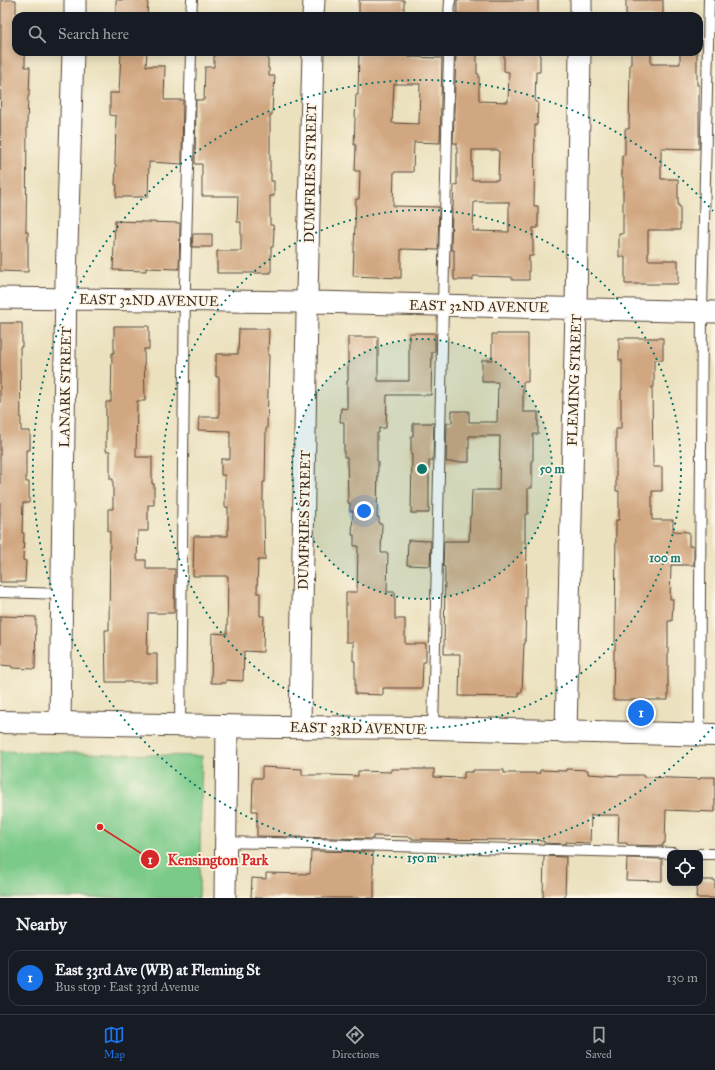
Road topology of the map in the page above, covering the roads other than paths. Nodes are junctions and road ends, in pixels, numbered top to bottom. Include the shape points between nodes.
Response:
1 (75, 0) edge
2 (192, 0) edge
3 (314, 0) edge
4 (450, 0) edge
5 (581, 0) edge
6 (710, 0) edge
7 (74, 12) edge
8 (191, 12) edge
9 (313, 12) edge
10 (449, 12) edge
11 (580, 12) edge
12 (73, 56) edge
13 (190, 56) edge
14 (312, 56) edge
15 (448, 56) edge
16 (580, 56) edge
17 (0, 298) edge
18 (66, 298) junction
19 (185, 300) junction
20 (307, 303) junction
21 (443, 305) junction
22 (576, 308) junction
23 (708, 312) edge
24 (0, 592) edge
25 (62, 594) junction
26 (0, 722) edge
27 (60, 723) junction
28 (180, 725) junction
29 (227, 726) junction
30 (300, 727) junction
31 (433, 728) junction
32 (566, 732) junction
33 (707, 735) edge
34 (225, 842) junction
35 (667, 853) edge
36 (703, 854) edge
37 (715, 854) edge
38 (225, 898) edge

1 - 7 street
2 - 8 lane
3 - 9 street
4 - 10 lane
5 - 11 street
6 - 23 lane
12 - 18 street, LANARK STREET
13 - 19 lane
14 - 20 street, DUMFRIES STREET
15 - 21 lane
16 - 22 street, FLEMING STREET
17 - 18 street, EAST 32ND AVENUE
18 - 19 street, EAST 32ND AVENUE
18 - 25 street, LANARK STREET
19 - 20 street, EAST 32ND AVENUE
19 - 28 lane
20 - 21 street, EAST 32ND AVENUE
20 - 30 street, DUMFRIES STREET
21 - 22 street, EAST 32ND AVENUE
21 - 31 lane
22 - 23 street, EAST 32ND AVENUE
22 - 32 street, FLEMING STREET
23 - 33 lane
24 - 25 lane
25 - 27 street, LANARK STREET
26 - 27 street, EAST 33RD AVENUE
27 - 28 street, EAST 33RD AVENUE
28 - 29 street, EAST 33RD AVENUE
29 - 30 street, EAST 33RD AVENUE
29 - 34 street
30 - 31 street, EAST 33RD AVENUE
31 - 32 street, EAST 33RD AVENUE
32 - 33 street, EAST 33RD AVENUE
34 - 35 lane
34 - 38 street
36 - 37 lane

